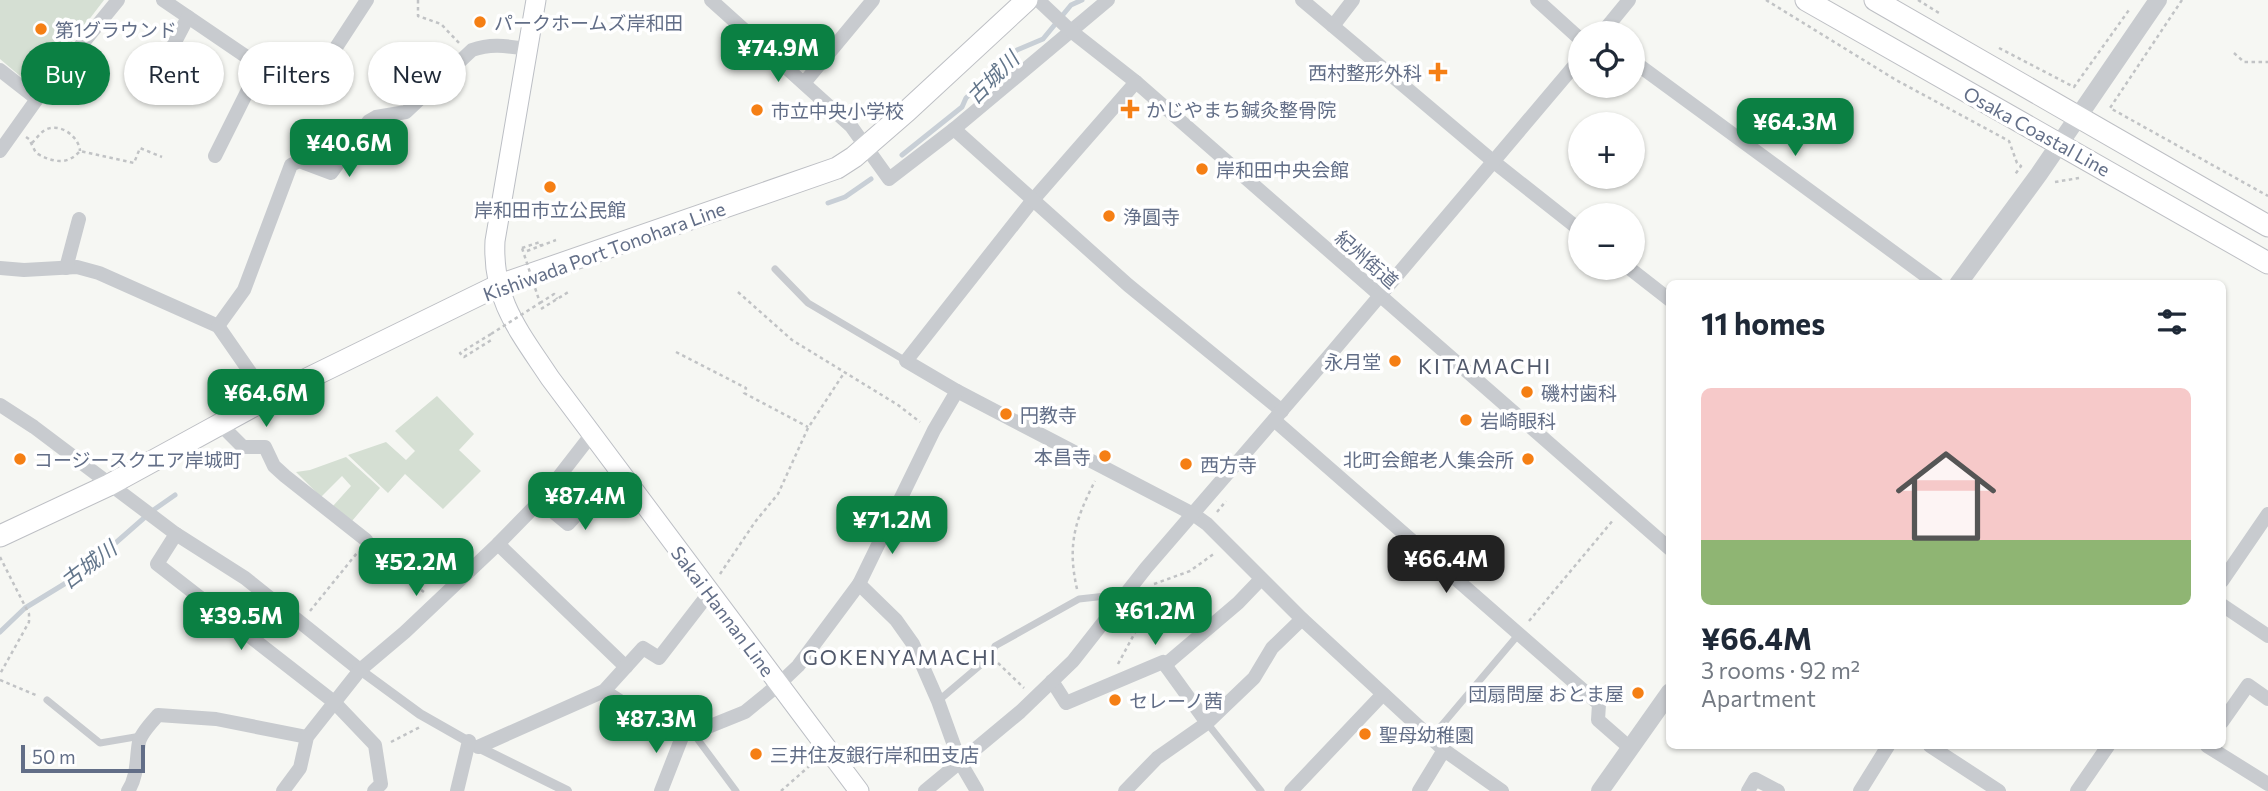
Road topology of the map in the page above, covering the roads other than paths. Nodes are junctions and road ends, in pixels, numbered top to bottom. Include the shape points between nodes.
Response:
1 (118, 0) edge
2 (163, 0) edge
3 (367, 0) edge
4 (536, 0) edge
5 (711, 0) edge
6 (873, 0) edge
7 (1027, 0) edge
8 (1038, 0) edge
9 (1108, 0) edge
10 (1302, 0) edge
11 (1353, 0) edge
12 (1537, 0) edge
13 (1629, 0) edge
14 (1807, 0) edge
15 (1875, 0) edge
16 (2158, 0) edge
17 (188, 17) junction
18 (1612, 21) edge
19 (1063, 23) junction
20 (1333, 26) junction
21 (1568, 28) edge
22 (84, 42) edge
23 (175, 42) edge
24 (340, 42) edge
25 (527, 49) junction
26 (238, 51) edge
27 (0, 70) edge
28 (1645, 70) edge
29 (1568, 73) edge
30 (1136, 82) junction
31 (804, 83) junction
32 (21, 86) edge
33 (33, 105) edge
34 (240, 105) edge
35 (2078, 117) junction
36 (954, 129) junction
37 (2059, 143) junction
38 (867, 146) junction
39 (0, 151) edge
40 (215, 156) dead end
41 (1493, 162) junction
42 (1032, 201) junction
43 (79, 219) dead end
44 (1568, 221) edge
45 (2268, 226) edge
46 (2268, 263) edge
47 (0, 268) edge
48 (66, 268) junction
49 (775, 269) dead end
50 (1644, 280) edge
51 (1932, 280) edge
52 (1961, 280) edge
53 (497, 286) junction
54 (1380, 296) junction
55 (1666, 297) edge
56 (218, 326) junction
57 (906, 360) junction
58 (957, 391) junction
59 (268, 398) junction
60 (0, 405) edge
61 (1278, 416) junction
62 (220, 424) junction
63 (592, 435) junction
64 (618, 470) junction
65 (109, 485) junction
66 (540, 501) junction
67 (1192, 514) junction
68 (2268, 514) edge
69 (176, 534) junction
70 (0, 536) edge
71 (366, 540) dead end
72 (498, 544) junction
73 (1666, 546) edge
74 (2226, 575) edge
75 (1261, 579) junction
76 (859, 584) junction
77 (710, 592) junction
78 (1122, 598) junction
79 (2226, 608) edge
80 (1302, 619) junction
81 (1518, 635) junction
82 (2268, 636) edge
83 (1165, 665) junction
84 (626, 667) junction
85 (360, 670) junction
86 (1052, 681) junction
87 (778, 685) junction
88 (604, 691) junction
89 (1383, 694) junction
90 (1666, 698) edge
91 (2268, 699) edge
92 (47, 700) road end
93 (938, 701) junction
94 (334, 702) junction
95 (2226, 716) edge
96 (1207, 723) junction
97 (688, 732) junction
98 (142, 736) junction
99 (307, 737) junction
100 (1431, 738) junction
101 (473, 743) junction
102 (1630, 748) junction
103 (1886, 749) edge
104 (1935, 749) edge
105 (2106, 749) edge
106 (2212, 749) edge
107 (1444, 750) junction
108 (960, 762) junction
109 (2268, 784) edge
110 (128, 791) edge
111 (283, 791) edge
112 (374, 791) edge
113 (457, 791) edge
114 (567, 791) edge
115 (661, 791) edge
116 (736, 791) edge
117 (859, 791) edge
118 (925, 791) edge
119 (978, 791) edge
120 (1125, 791) edge
121 (1261, 791) edge
122 (1291, 791) edge
123 (1419, 791) edge
124 (1502, 791) edge
125 (1600, 791) edge
126 (1748, 791) edge
127 (1778, 791) edge
128 (1860, 791) edge
129 (1999, 791) edge
130 (2077, 791) edge

1 - 22 street
2 - 17 street
3 - 24 street
4 - 25 main road, Sakai Hannan Line
5 - 31 street
6 - 31 street
7 - 38 main road, Kishiwada Port Tonohara Line
8 - 19 street, 紀州街道
9 - 19 street
10 - 20 street
11 - 20 street
12 - 21 street
13 - 18 street
14 - 37 main road, Osaka Coastal Line
15 - 35 main road, Osaka Coastal Line
16 - 35 street
17 - 23 street
17 - 26 street
19 - 30 street, 紀州街道
19 - 36 street
20 - 41 street
25 - 53 main road, Sakai Hannan Line via 495,241
25 - 56 street via 485,45 468,53 406,112 369,121 331,173 299,161 291,165 244,290
27 - 32 street
28 - 51 street
29 - 41 street
30 - 42 street
30 - 54 street, 紀州街道
31 - 38 street
33 - 39 street
34 - 40 street
35 - 37 street
35 - 45 main road, Osaka Coastal Line
36 - 38 street via 889,178
36 - 42 street
37 - 46 main road, Osaka Coastal Line
37 - 52 street
38 - 53 main road, Kishiwada Port Tonohara Line via 837,168
41 - 44 street
41 - 54 street
42 - 57 street
42 - 61 street
43 - 48 street
47 - 48 street
48 - 56 street via 99,273
49 - 57 lane via 808,303
50 - 55 street
53 - 59 main road, Kishiwada Port Tonohara Line
53 - 63 main road, Sakai Hannan Line via 512,321
54 - 61 street
54 - 73 street, 紀州街道
56 - 59 street
57 - 58 street
58 - 67 street
58 - 76 street
59 - 62 main road, Kishiwada Port Tonohara Line
60 - 65 street
61 - 67 street
61 - 81 street
62 - 65 main road, Kishiwada Port Tonohara Line
62 - 71 street via 243,447 265,447 280,471
63 - 64 main road, Sakai Hannan Line
63 - 66 street
64 - 66 street via 568,524
64 - 77 main road, Sakai Hannan Line
65 - 69 street
65 - 70 main road, Kishiwada Port Tonohara Line
66 - 72 street
67 - 75 street
67 - 78 street
68 - 74 street
69 - 85 street via 245,578
69 - 94 street via 157,564
72 - 84 street
72 - 85 street
75 - 80 street
75 - 83 street
76 - 87 street via 798,666
76 - 93 street via 913,645
77 - 84 street via 659,658 643,648
77 - 87 main road, Sakai Hannan Line
78 - 86 street
78 - 93 lane via 1079,599 995,646 991,656
79 - 82 street
80 - 89 street
80 - 96 street via 1272,648 1254,677
81 - 100 lane
81 - 102 street via 1599,704 1598,720
83 - 86 street via 1163,662 1066,703
83 - 96 street
84 - 88 street
85 - 94 street
85 - 101 street via 432,721
86 - 108 street
87 - 97 street via 745,712
87 - 117 main road, Sakai Hannan Line
88 - 97 street via 660,727
88 - 101 street
89 - 100 street
89 - 122 street
90 - 102 street
91 - 95 street via 2248,685
92 - 98 lane via 100,743
93 - 108 street
94 - 99 street
94 - 112 street via 375,745 381,784
96 - 120 street via 1157,758
96 - 121 lane
97 - 115 street
97 - 116 lane
98 - 99 street via 159,715 216,719
98 - 110 street
99 - 111 street via 300,768
100 - 107 street
101 - 113 street
101 - 114 street
102 - 125 street
103 - 128 street
104 - 129 street
105 - 130 street
106 - 109 street
107 - 123 street
107 - 124 street
108 - 118 street
108 - 119 street
126 - 127 street via 1755,779

